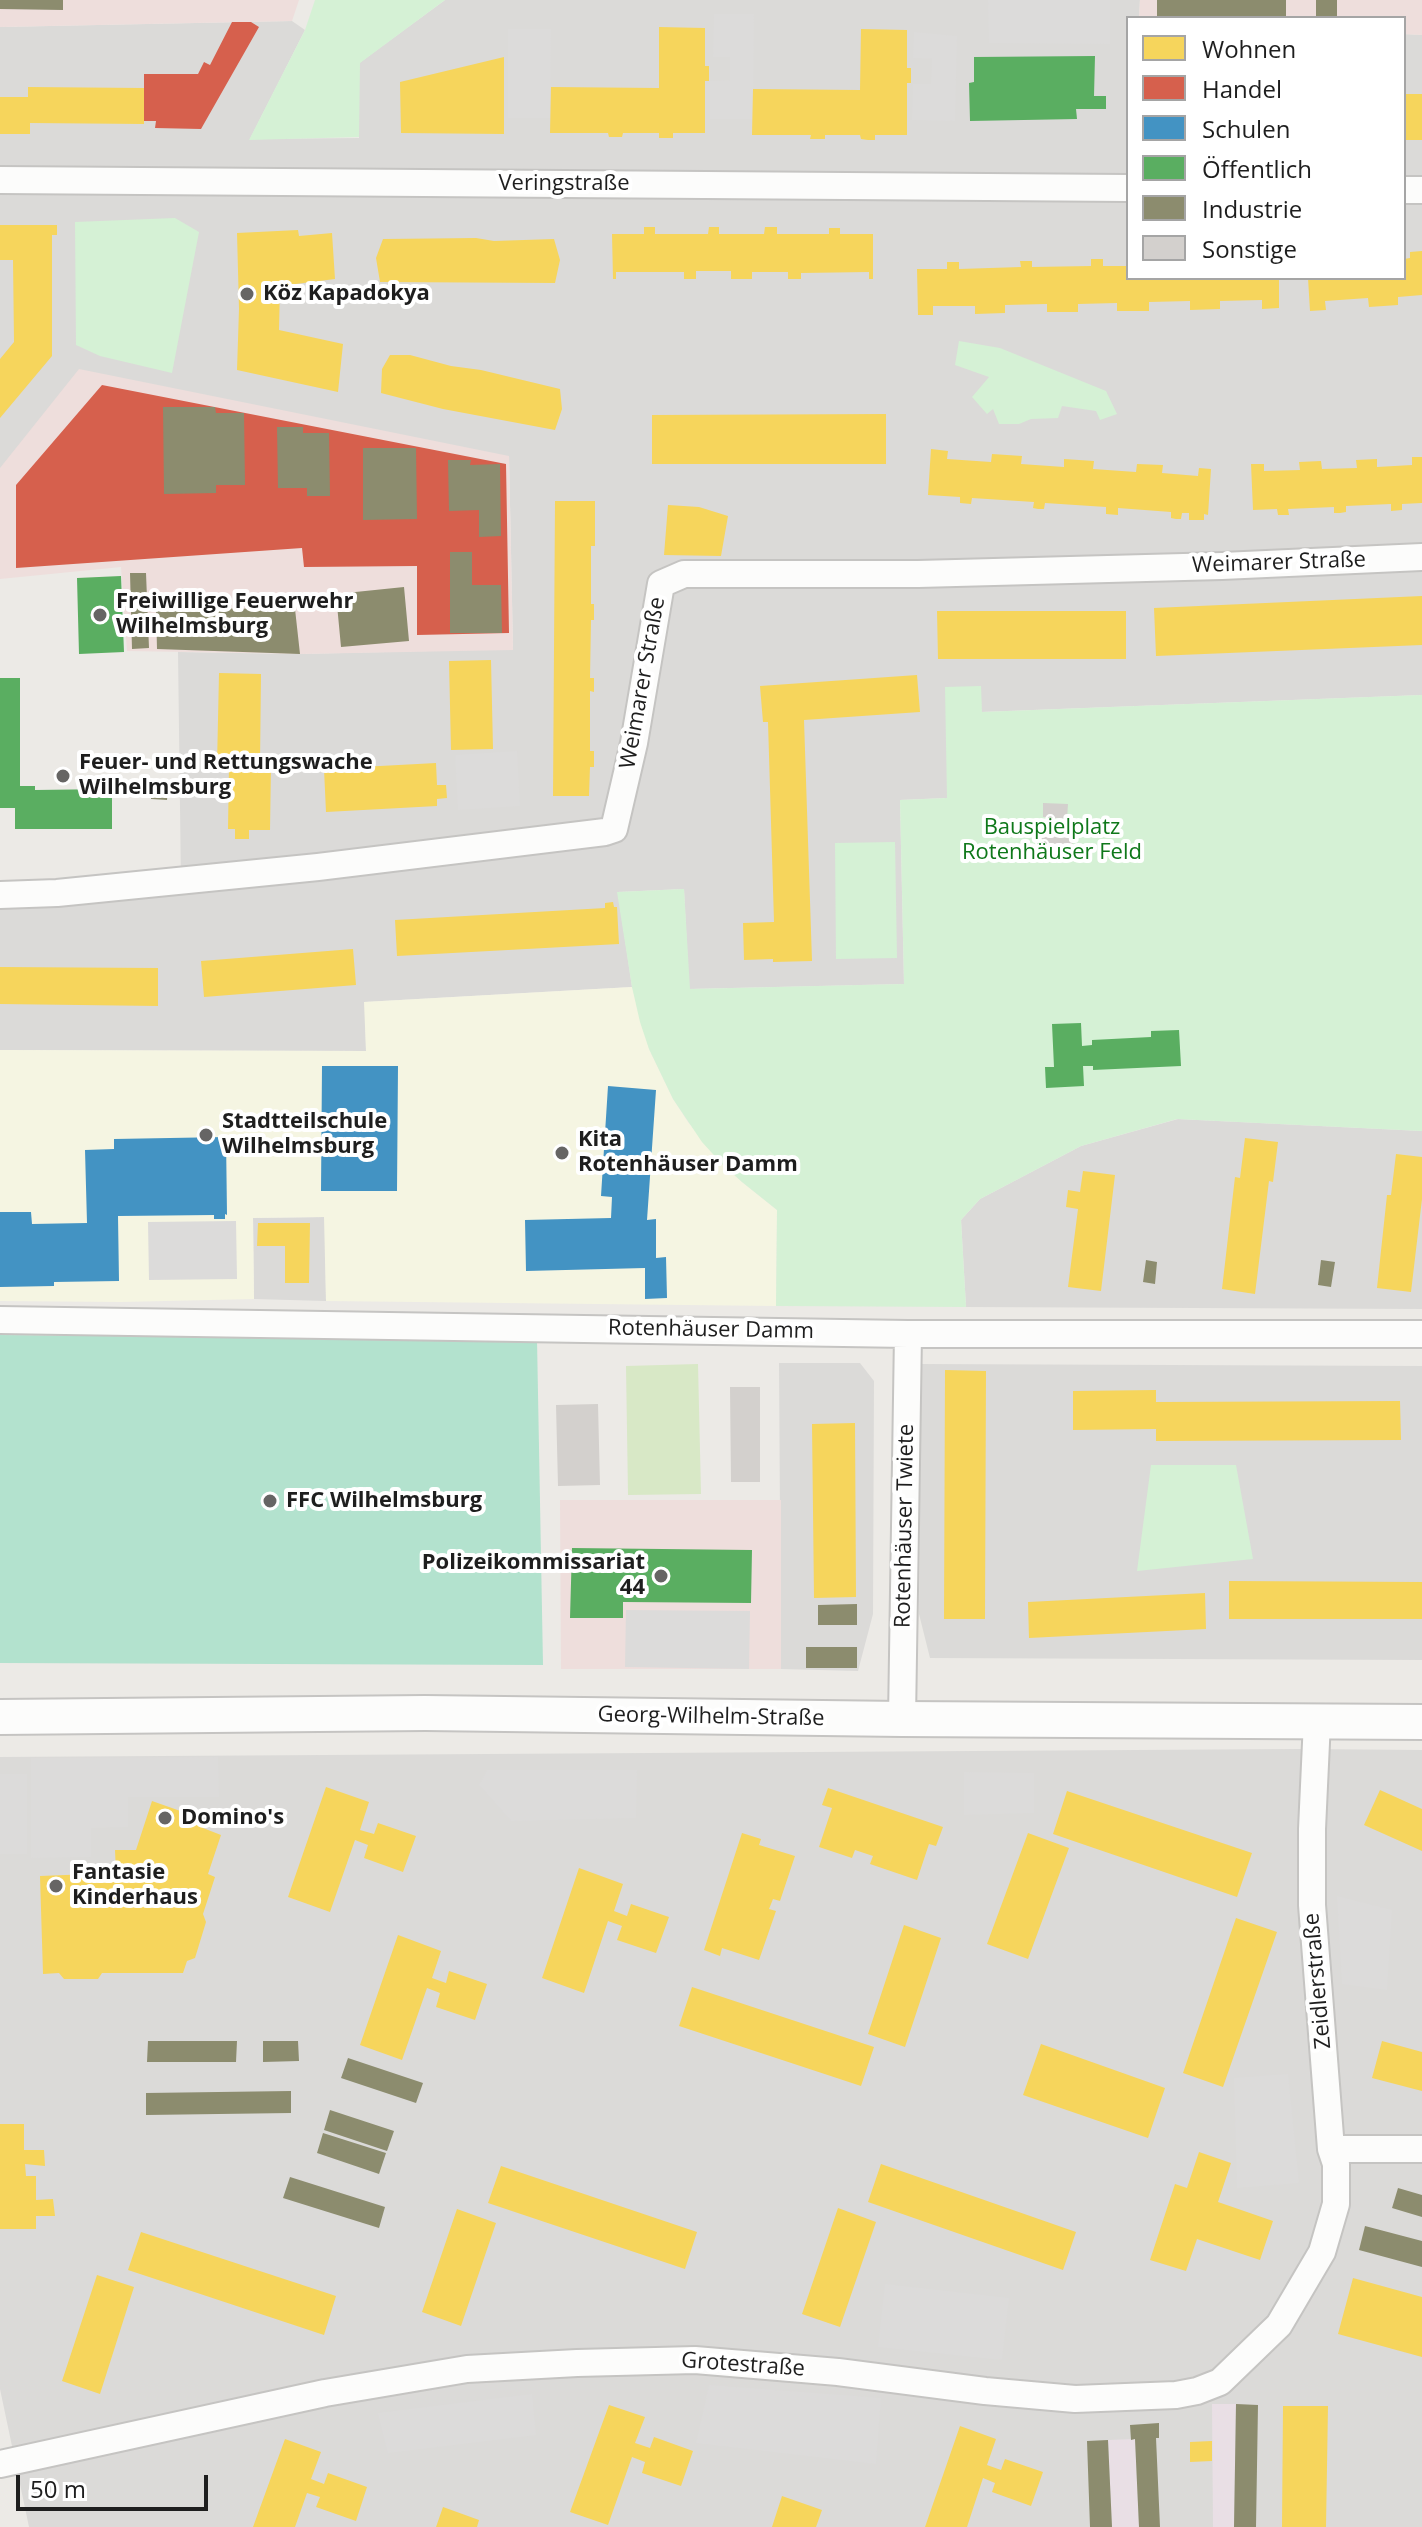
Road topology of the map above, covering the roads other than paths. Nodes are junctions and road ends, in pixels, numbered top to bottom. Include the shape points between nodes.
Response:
1 (0, 180) edge
2 (1126, 188) edge
3 (1422, 557) edge
4 (0, 895) edge
5 (0, 1320) edge
6 (908, 1334) junction
7 (1422, 1334) edge
8 (0, 1717) edge
9 (902, 1719) junction
10 (1317, 1721) junction
11 (1422, 1722) edge
12 (1331, 2149) junction
13 (1422, 2149) edge
14 (0, 2464) edge

1 - 2 street, Veringstraße
3 - 4 street, Weimarer Straße via 918,574 684,574 661,584 614,829 318,867
5 - 6 street, Rotenhäuser Damm
6 - 7 street, Rotenhäuser Damm
6 - 9 street, Rotenhäuser Twiete
8 - 9 street, Georg-Wilhelm-Straße via 425,1713
9 - 10 street, Georg-Wilhelm-Straße
10 - 11 street, Georg-Wilhelm-Straße
10 - 12 street, Zeidlerstraße via 1312,1905
12 - 13 street
12 - 14 street, Grotestraße via 1336,2204 1322,2252 1279,2325 1220,2382 1197,2391 1075,2399 695,2360 467,2369 325,2393

